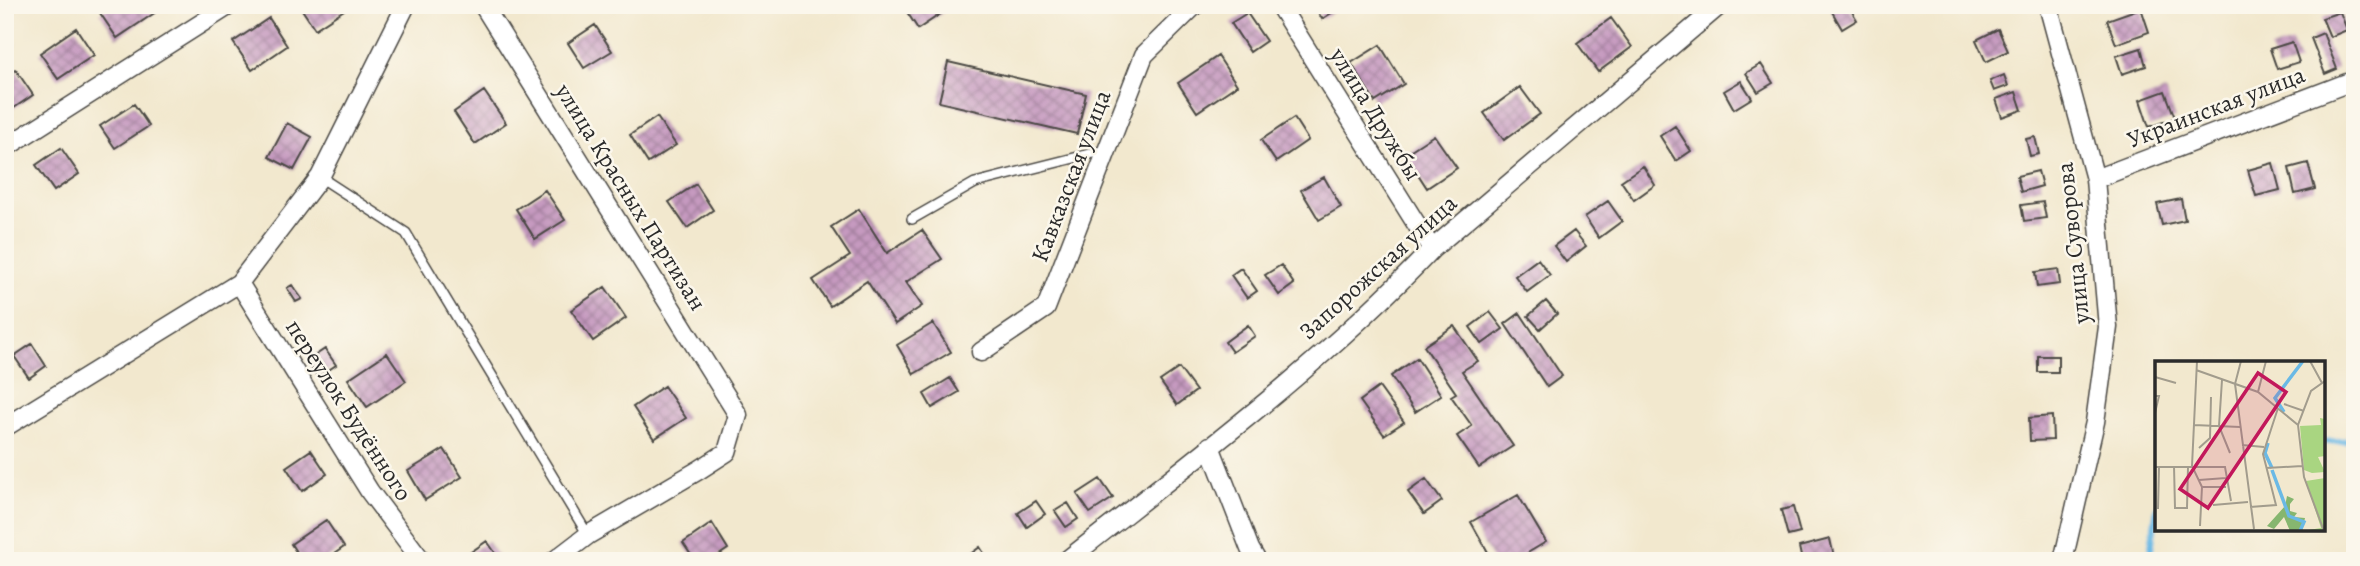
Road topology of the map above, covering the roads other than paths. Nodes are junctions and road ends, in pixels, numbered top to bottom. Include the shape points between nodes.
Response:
1 (230, 5) edge
2 (406, 5) edge
3 (483, 5) edge
4 (1195, 5) edge
5 (1279, 5) edge
6 (1720, 5) edge
7 (2048, 5) edge
8 (2355, 80) edge
9 (5, 148) edge
10 (1107, 149) junction
11 (320, 177) junction
12 (2095, 179) junction
13 (912, 219) dead end
14 (1432, 249) junction
15 (239, 283) junction
16 (981, 352) dead end
17 (5, 427) edge
18 (1210, 446) junction
19 (588, 535) junction
20 (422, 561) edge
21 (554, 561) edge
22 (1066, 561) edge
23 (1257, 561) edge
24 (2063, 561) edge

1 - 9 street
2 - 11 street
3 - 19 street, улица Красных Партизан via 738,415 727,452
4 - 10 street, Кавказская улица via 1144,55
5 - 14 street, улица Дружбы
6 - 14 street, Запорожская улица
7 - 12 street, улица Суворова
8 - 12 street, Украинская улица
10 - 13 lane via 975,183
10 - 16 street, Кавказская улица via 1046,308
11 - 15 street
11 - 19 lane via 406,233
12 - 24 street, улица Суворова via 2108,327 2095,422
14 - 18 street, Запорожская улица via 1280,389
15 - 17 street
15 - 20 street, переулок Будённого via 370,492
18 - 22 street, Запорожская улица
18 - 23 street
19 - 21 street

